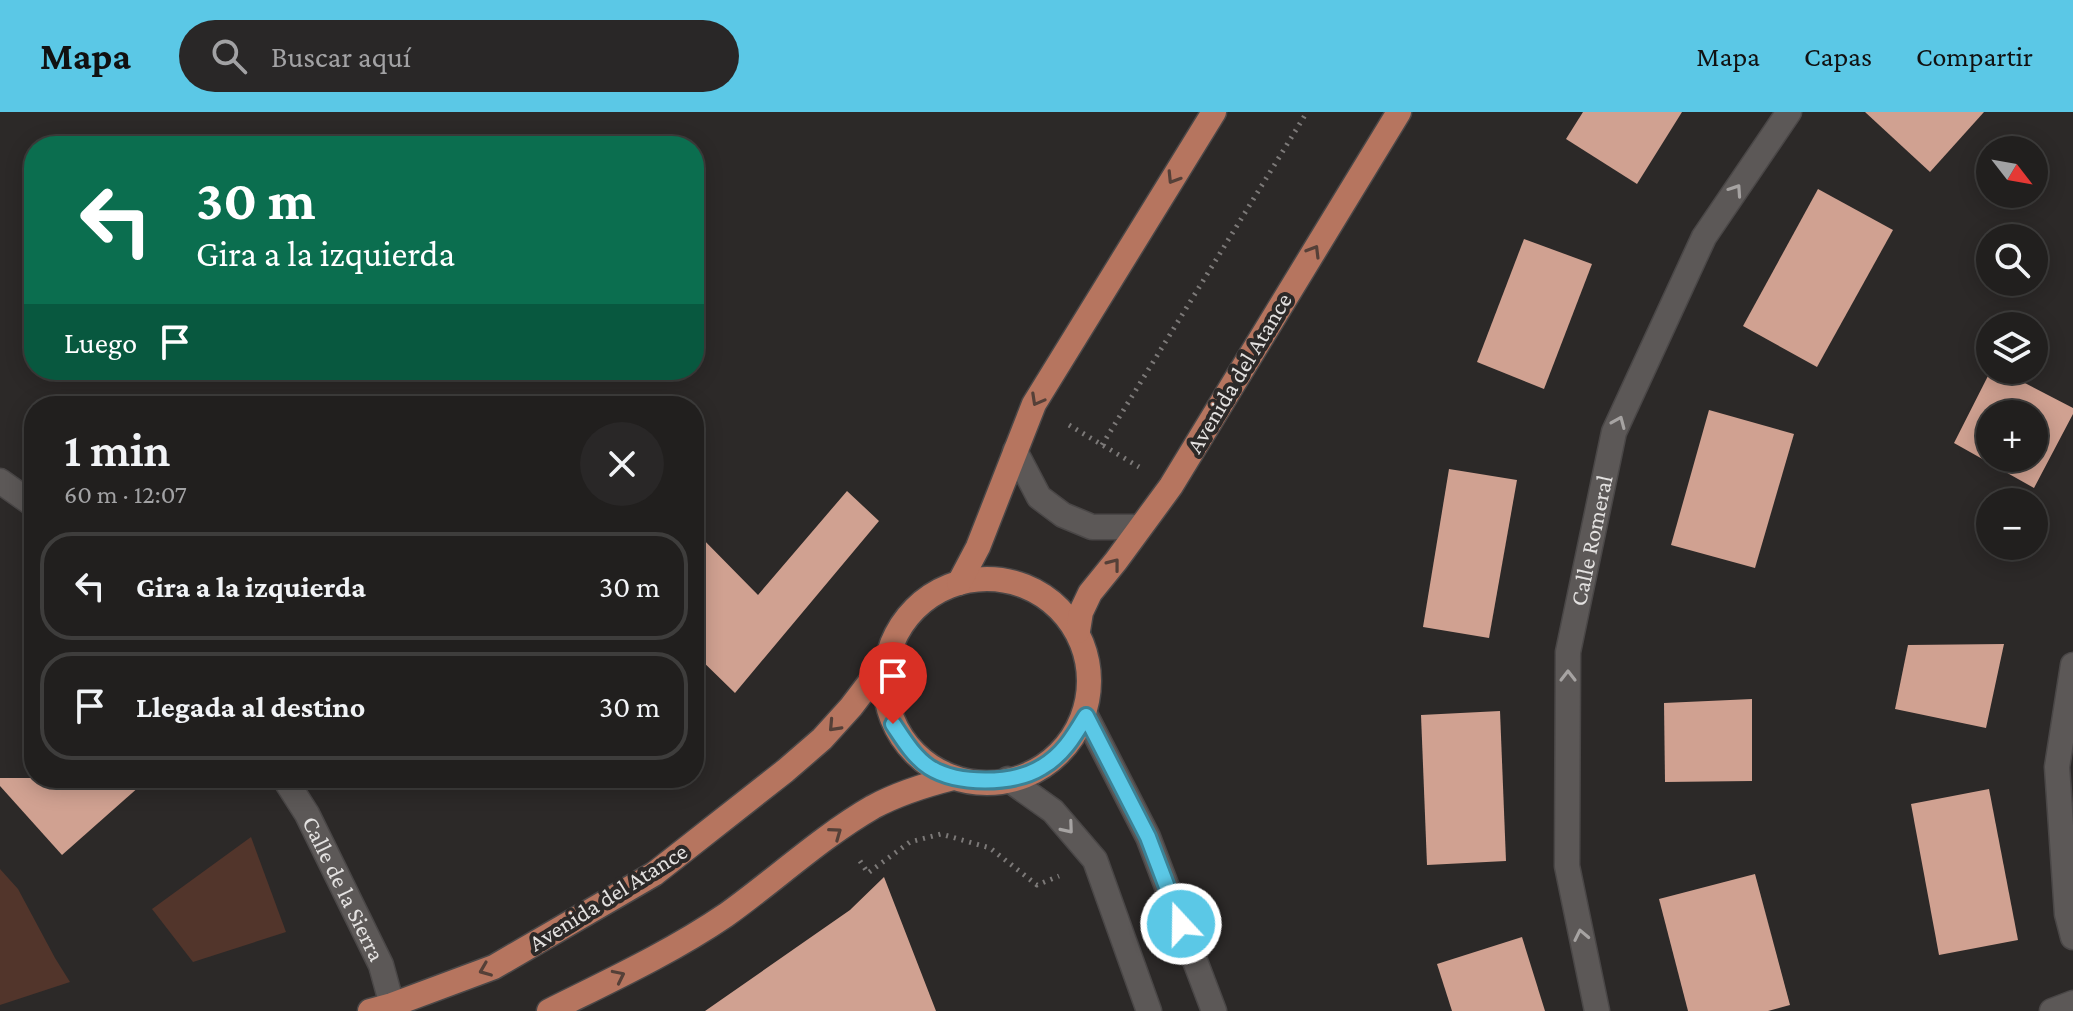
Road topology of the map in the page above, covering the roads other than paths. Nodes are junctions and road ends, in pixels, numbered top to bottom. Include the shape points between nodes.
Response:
1 (1214, 112) edge
2 (1399, 112) edge
3 (1789, 112) edge
4 (1015, 451) junction
5 (0, 481) edge
6 (24, 498) edge
7 (1140, 527) junction
8 (959, 583) junction
9 (1078, 631) junction
10 (883, 665) junction
11 (2073, 665) edge
12 (1086, 716) junction
13 (953, 778) junction
14 (1008, 779) junction
15 (290, 788) edge
16 (2073, 937) edge
17 (2073, 1003) edge
18 (381, 1008) edge
19 (549, 1011) edge
20 (1149, 1011) edge
21 (1214, 1011) edge
22 (1597, 1011) edge
23 (2052, 1011) edge

1 -> 4 main road via 1034,404
7 -> 2 main road, Avenida del Atance via 1171,486
22 -> 3 street, Calle Romeral via 1567,866 1568,652 1614,432 1704,237
4 - 7 street via 1039,497 1063,515 1092,527
4 - 8 main road
5 - 6 street
9 -> 7 main road, Avenida del Atance via 1090,593
8 - 9 main road via 994,580 1022,588 1054,604
8 - 10 main road via 913,607 891,638
9 - 12 main road via 1090,658 1092,688
10 - 13 main road via 883,694 893,724 927,766
10 -> 18 main road, Avenida del Atance via 822,739 654,874 494,967
11 - 16 street via 2057,767
12 - 14 main road via 1068,746 1041,768
12 - 21 street via 1148,837
13 - 14 main road
19 -> 13 main road via 655,959 873,808 910,789
14 -> 20 street via 1053,811 1095,860
15 - 18 street, Calle de la Sierra via 381,965
17 - 23 street

